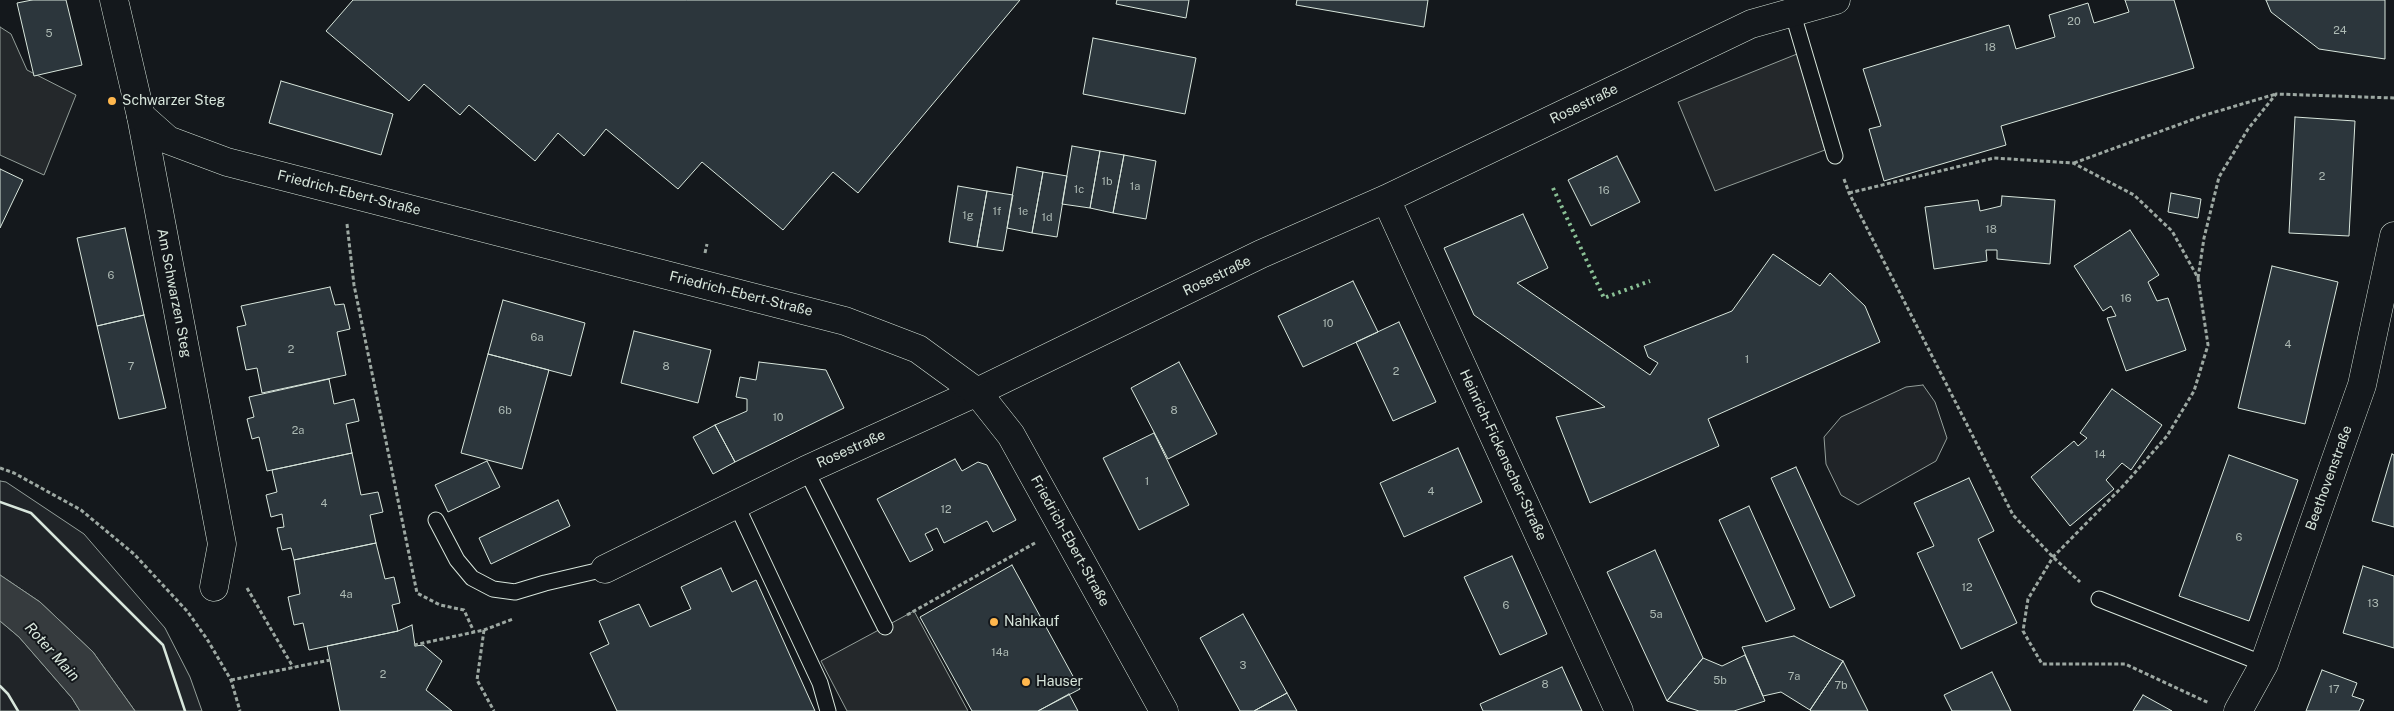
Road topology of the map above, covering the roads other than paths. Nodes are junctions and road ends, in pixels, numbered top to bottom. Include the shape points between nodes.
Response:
1 (114, 0) edge
2 (1836, 0) edge
3 (1751, 12) edge
4 (1792, 12) junction
5 (141, 116) junction
6 (1835, 156) road end
7 (1386, 199) junction
8 (2394, 236) edge
9 (977, 392) junction
10 (806, 470) junction
11 (736, 504) junction
12 (436, 520) dead end
13 (605, 569) joint
14 (214, 586) dead end
15 (2099, 599) road end
16 (885, 627) road end
17 (2264, 664) junction
18 (2227, 709) edge
19 (828, 711) edge
20 (1164, 711) edge
21 (1619, 711) edge

1 - 5 street, Am Schwarzen Steg
2 - 4 street, Rosestraße
3 - 4 street, Rosestraße
3 - 7 street, Rosestraße
4 - 6 lane
5 - 9 street, Friedrich-Ebert-Straße via 168,140 227,162 845,321 918,349
5 - 14 street, Am Schwarzen Steg via 222,544
7 - 9 street, Rosestraße via 1261,254
7 - 21 street, Heinrich-Fickenscher-Straße
8 - 17 street, Beethovenstraße via 2362,385
9 - 10 street, Rosestraße
9 - 20 street, Friedrich-Ebert-Straße via 1011,435
10 - 11 street, Rosestraße
10 - 16 lane
11 - 13 street, Rosestraße
11 - 19 lane via 820,683
12 - 13 lane via 457,560 472,578 493,590 515,592
15 - 17 lane
17 - 18 street, Beethovenstraße

